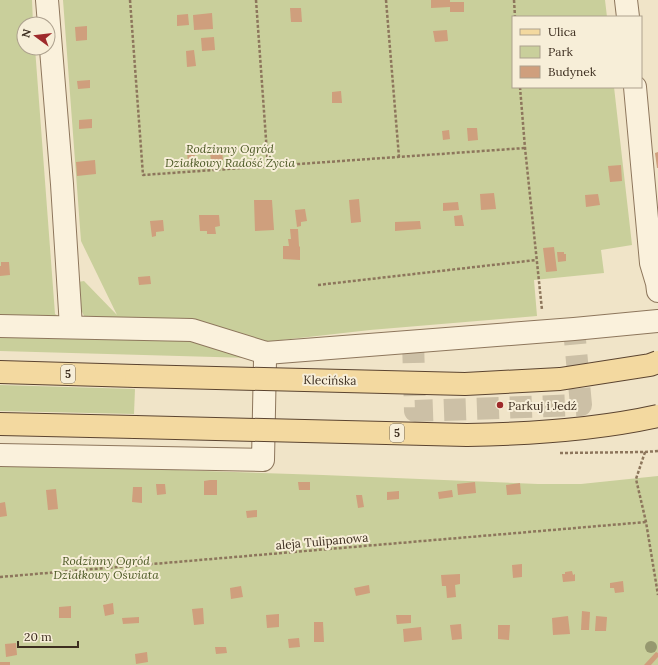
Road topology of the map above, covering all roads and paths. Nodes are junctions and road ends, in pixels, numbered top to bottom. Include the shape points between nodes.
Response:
1 (47, 0) edge
2 (130, 0) edge
3 (256, 0) edge
4 (386, 0) edge
5 (514, 0) edge
6 (626, 0) edge
7 (515, 16) edge
8 (628, 16) edge
9 (520, 88) edge
10 (635, 88) edge
11 (525, 148) junction
12 (399, 157) junction
13 (268, 166) junction
14 (536, 260) junction
15 (318, 285) dead end
16 (658, 291) edge
17 (658, 321) edge
18 (0, 326) edge
19 (71, 327) junction
20 (544, 331) junction
21 (266, 353) junction
22 (658, 362) edge
23 (0, 372) edge
24 (658, 416) edge
25 (0, 424) edge
26 (645, 452) dead end
27 (0, 455) edge
28 (646, 522) junction
29 (0, 577) edge
30 (658, 595) edge

1 - 19 street
2 - 13 path via 143,175
3 - 13 path
4 - 12 path
5 - 7 path
6 - 8 street
9 - 11 path
10 - 16 street via 651,263
11 - 12 path
11 - 14 path
12 - 13 path
14 - 15 path
14 - 20 path
17 - 20 street
18 - 19 street
19 - 21 street via 192,330
20 - 21 street
21 - 27 street via 263,460
22 - 23 main road, Klecińska / 5, bridge via 560,379 465,384
24 - 25 main road, 5, bridge via 560,431 459,435
26 - 28 path via 636,478
28 - 29 path, aleja Tulipanowa
28 - 30 path

